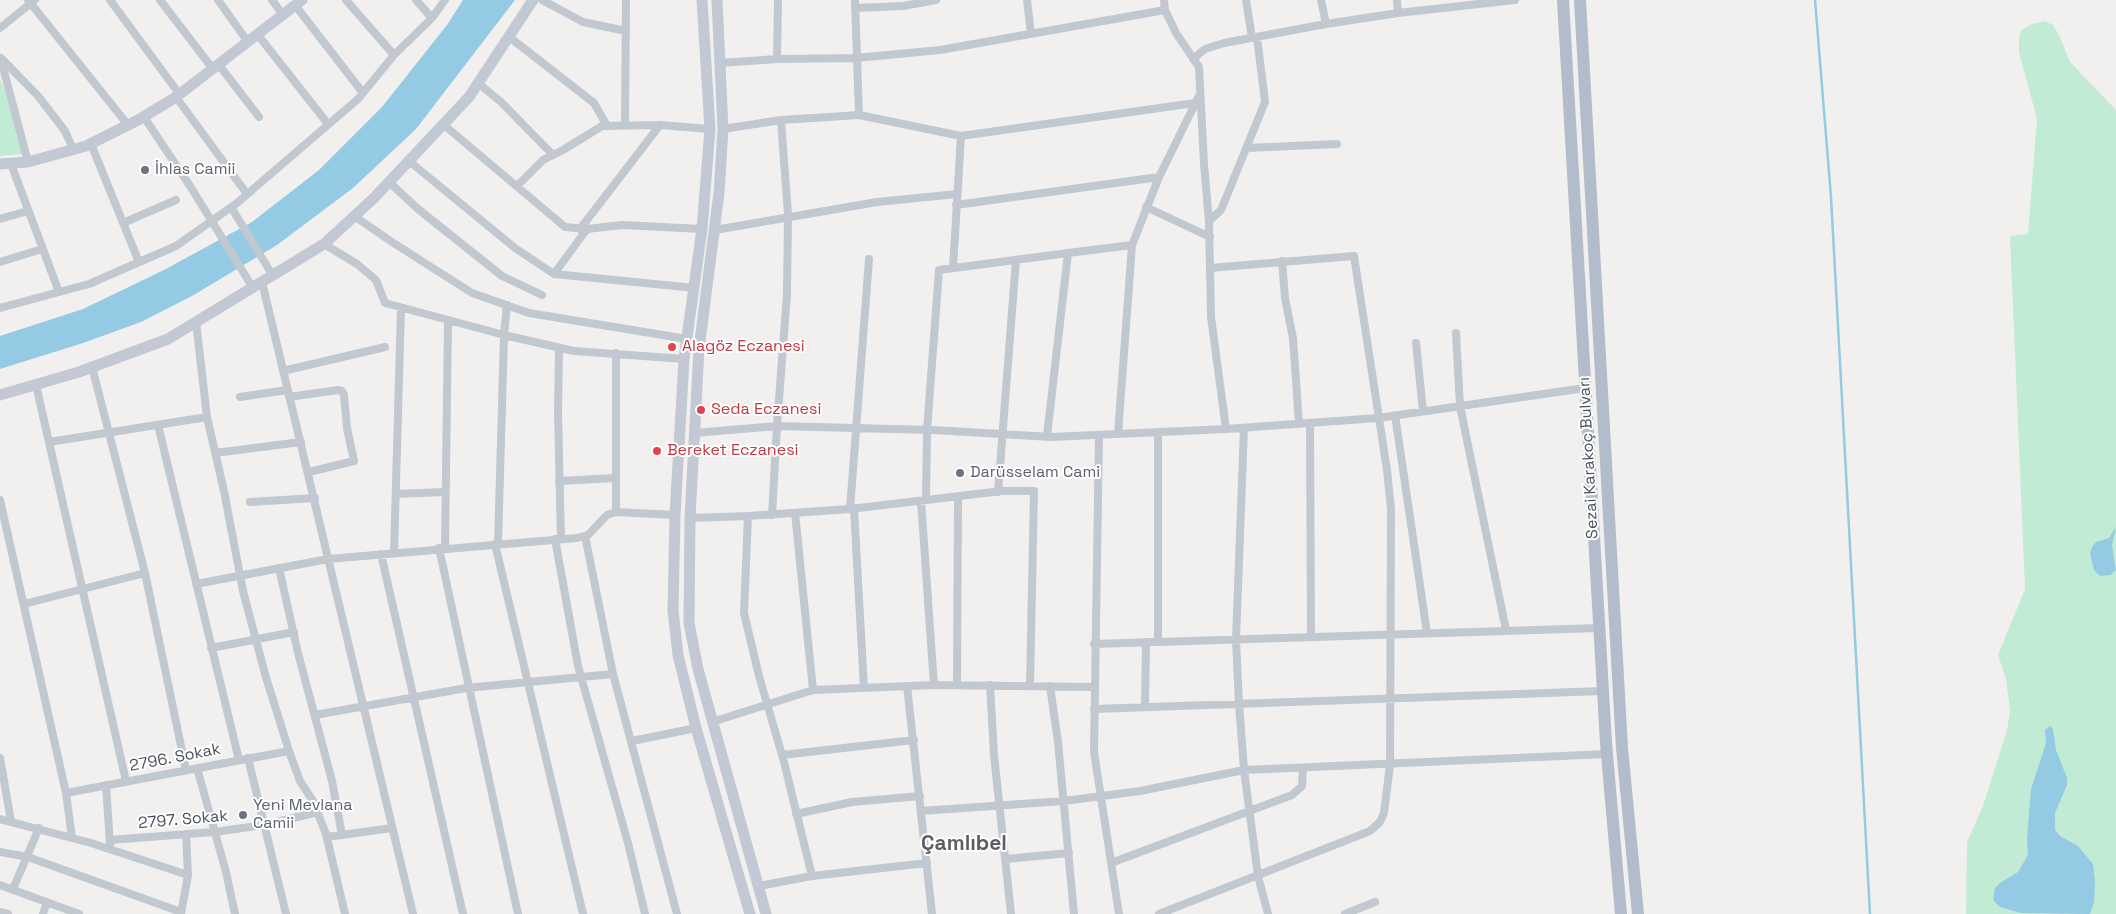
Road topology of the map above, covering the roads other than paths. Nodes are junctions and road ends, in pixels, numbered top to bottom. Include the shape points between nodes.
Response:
1 (110, 0) edge
2 (160, 0) edge
3 (218, 0) edge
4 (272, 0) edge
5 (346, 0) edge
6 (416, 0) edge
7 (445, 0) edge
8 (533, 0) edge
9 (542, 0) edge
10 (626, 0) edge
11 (702, 0) edge
12 (717, 0) edge
13 (778, 0) edge
14 (936, 0) edge
15 (1027, 0) edge
16 (1164, 0) edge
17 (1246, 0) edge
18 (1321, 0) edge
19 (1397, 0) edge
20 (1515, 0) edge
21 (1563, 0) edge
22 (1580, 0) edge
23 (31, 1) edge
24 (1474, 2) edge
25 (299, 3) edge
26 (855, 4) edge
27 (1165, 10) junction
28 (1398, 13) junction
29 (283, 15) junction
30 (432, 18) junction
31 (1326, 24) junction
32 (0, 28) edge
33 (626, 31) junction
34 (1031, 33) junction
35 (258, 34) junction
36 (508, 36) junction
37 (1255, 37) junction
38 (248, 42) junction
39 (394, 55) junction
40 (0, 57) edge
41 (856, 58) junction
42 (777, 59) junction
43 (1193, 59) junction
44 (720, 64) junction
45 (216, 67) junction
46 (478, 83) junction
47 (363, 93) junction
48 (1200, 93) junction
49 (178, 96) junction
50 (1195, 103) junction
51 (859, 115) junction
52 (144, 116) junction
53 (259, 117) dead end
54 (781, 120) junction
55 (328, 124) junction
56 (128, 125) junction
57 (444, 125) junction
58 (625, 125) junction
59 (660, 125) junction
60 (607, 126) junction
61 (710, 129) junction
62 (723, 129) junction
63 (960, 136) junction
64 (91, 144) junction
65 (1337, 144) dead end
66 (1247, 148) junction
67 (73, 149) junction
68 (553, 155) junction
69 (409, 161) junction
70 (28, 162) junction
71 (6, 164) edge
72 (1159, 177) junction
73 (389, 182) junction
74 (517, 186) junction
75 (247, 194) junction
76 (957, 194) junction
77 (176, 200) dead end
78 (956, 204) junction
79 (231, 207) junction
80 (1146, 207) junction
81 (28, 212) junction
82 (354, 216) junction
83 (788, 218) junction
84 (0, 219) edge
85 (211, 221) junction
86 (1209, 221) junction
87 (123, 223) junction
88 (583, 229) junction
89 (702, 229) junction
90 (715, 230) junction
91 (1210, 236) junction
92 (324, 244) junction
93 (1132, 245) junction
94 (42, 249) junction
95 (1068, 253) junction
96 (869, 259) dead end
97 (1016, 260) junction
98 (0, 262) edge
99 (139, 262) junction
100 (1282, 262) junction
101 (953, 268) junction
102 (1210, 268) junction
103 (554, 274) junction
104 (273, 276) junction
105 (258, 285) junction
106 (695, 288) junction
107 (59, 292) junction
108 (542, 295) dead end
109 (507, 305) junction
110 (0, 308) edge
111 (401, 308) junction
112 (448, 321) junction
113 (196, 322) junction
114 (1456, 333) dead end
115 (504, 335) junction
116 (687, 339) junction
117 (1416, 343) dead end
118 (385, 347) dead end
119 (559, 348) junction
120 (616, 353) junction
121 (684, 359) junction
122 (92, 367) junction
123 (283, 371) junction
124 (36, 385) junction
125 (1585, 388) junction
126 (288, 393) junction
127 (0, 395) edge
128 (240, 397) dead end
129 (1460, 406) junction
130 (1423, 411) junction
131 (1395, 416) junction
132 (207, 417) junction
133 (1378, 418) junction
134 (1310, 423) junction
135 (1299, 424) junction
136 (158, 425) junction
137 (777, 426) junction
138 (857, 428) junction
139 (1244, 428) junction
140 (1226, 429) junction
141 (927, 430) junction
142 (1158, 432) junction
143 (109, 433) junction
144 (694, 433) junction
145 (1002, 434) junction
146 (1118, 434) junction
147 (1099, 435) junction
148 (1047, 436) junction
149 (49, 442) junction
150 (301, 442) junction
151 (215, 453) junction
152 (309, 472) junction
153 (616, 478) junction
154 (559, 481) junction
155 (445, 492) junction
156 (998, 492) junction
157 (396, 494) junction
158 (958, 497) junction
159 (314, 498) junction
160 (0, 500) edge
161 (924, 500) junction
162 (250, 502) dead end
163 (852, 509) junction
164 (616, 512) junction
165 (795, 513) junction
166 (675, 515) junction
167 (772, 515) junction
168 (748, 516) junction
169 (690, 518) junction
170 (585, 536) junction
171 (558, 539) junction
172 (496, 544) junction
173 (442, 548) junction
174 (394, 553) junction
175 (381, 554) junction
176 (328, 559) junction
177 (280, 568) junction
178 (145, 573) junction
179 (240, 575) junction
180 (196, 584) junction
181 (83, 590) junction
182 (24, 604) junction
183 (1599, 628) junction
184 (1506, 630) junction
185 (294, 632) junction
186 (1427, 633) junction
187 (1391, 634) junction
188 (1311, 637) junction
189 (256, 640) junction
190 (1236, 640) junction
191 (1146, 642) junction
192 (1158, 642) junction
193 (1094, 644) junction
194 (211, 648) junction
195 (613, 674) junction
196 (582, 678) junction
197 (528, 682) junction
198 (934, 685) junction
199 (957, 685) junction
200 (990, 685) junction
201 (1030, 685) junction
202 (907, 686) junction
203 (1050, 686) junction
204 (1094, 687) junction
205 (470, 688) junction
206 (864, 688) junction
207 (813, 690) junction
208 (1603, 691) junction
209 (413, 697) junction
210 (1391, 700) junction
211 (767, 703) junction
212 (1239, 704) junction
213 (363, 706) junction
214 (1145, 707) junction
215 (1094, 709) junction
216 (314, 715) junction
217 (712, 722) junction
218 (696, 728) junction
219 (914, 740) junction
220 (632, 741) junction
221 (289, 750) junction
222 (1607, 754) junction
223 (782, 755) junction
224 (0, 758) edge
225 (248, 758) junction
226 (239, 760) junction
227 (1390, 765) junction
228 (197, 768) junction
229 (1303, 768) junction
230 (1, 769) edge
231 (186, 770) junction
232 (1244, 770) junction
233 (126, 781) junction
234 (106, 785) junction
235 (66, 793) junction
236 (920, 796) junction
237 (1101, 796) junction
238 (1064, 801) junction
239 (1000, 805) junction
240 (1249, 810) junction
241 (921, 811) junction
242 (318, 812) junction
243 (796, 814) junction
244 (0, 819) edge
245 (11, 821) junction
246 (264, 825) junction
247 (38, 828) junction
248 (392, 828) junction
249 (214, 832) junction
250 (186, 834) junction
251 (342, 835) junction
252 (327, 837) junction
253 (72, 838) junction
254 (110, 840) junction
255 (110, 849) junction
256 (0, 852) edge
257 (1069, 853) junction
258 (26, 857) junction
259 (1006, 859) junction
260 (927, 863) junction
261 (1111, 863) junction
262 (188, 875) junction
263 (812, 876) junction
264 (1258, 876) junction
265 (0, 886) edge
266 (758, 886) junction
267 (13, 889) junction
268 (47, 902) junction
269 (1375, 902) dead end
270 (0, 912) edge
271 (181, 913) edge
272 (8, 914) edge
273 (44, 914) edge
274 (79, 914) edge
275 (235, 914) edge
276 (286, 914) edge
277 (345, 914) edge
278 (413, 914) edge
279 (463, 914) edge
280 (518, 914) edge
281 (583, 914) edge
282 (644, 914) edge
283 (677, 914) edge
284 (747, 914) edge
285 (766, 914) edge
286 (932, 914) edge
287 (1011, 914) edge
288 (1074, 914) edge
289 (1118, 914) edge
290 (1160, 914) edge
291 (1268, 914) edge
292 (1345, 914) edge
293 (1621, 914) edge
294 (1638, 914) edge

1 - 49 street
2 - 45 street
3 - 38 street
4 - 29 street
5 - 39 street
6 - 30 street
7 - 30 street
8 - 36 main road
9 - 33 street via 584,22
10 - 33 street
11 - 61 main road
12 - 44 main road
13 - 42 street
14 - 26 street via 903,6
15 - 34 street
16 - 27 street
17 - 37 street
18 - 31 street
19 - 28 street
20 - 24 street
21 - 125 main road
22 - 294 main road, Sezai Karakoç Bulvarı via 1622,748
23 - 32 street
23 - 56 street
24 - 28 street
25 - 29 main road
25 - 47 street
26 - 41 street
27 - 34 street
27 - 43 street
28 - 31 street
29 - 35 main road
30 - 39 street
31 - 37 street
33 - 58 street
34 - 41 street via 940,50
35 - 38 main road
35 - 55 street
36 - 46 main road
36 - 60 street via 594,103
37 - 43 street via 1204,49
37 - 66 street via 1265,102
38 - 45 main road
39 - 47 street
40 - 67 street via 38,96 65,131
40 - 70 street
41 - 42 street
41 - 51 street
42 - 44 street
43 - 48 street via 1199,67
44 - 62 main road
45 - 49 main road
45 - 53 street
46 - 57 main road
46 - 68 street
47 - 55 street
48 - 50 street
48 - 86 street
49 - 52 main road
49 - 75 street
50 - 63 street
50 - 72 street
51 - 54 street
51 - 63 street
52 - 56 main road
52 - 85 street
54 - 62 street
54 - 83 street
55 - 75 street
56 - 64 main road
57 - 69 main road
57 - 74 street
58 - 59 street
58 - 60 street
59 - 61 street
59 - 88 street
60 - 68 street
61 - 89 main road
62 - 90 main road
63 - 76 street
64 - 67 main road
64 - 87 street
65 - 66 street
66 - 86 street via 1221,210
67 - 70 main road
68 - 74 street via 543,160
69 - 73 main road
69 - 103 street via 515,248
70 - 71 main road
71 - 81 street
72 - 78 street
72 - 80 street
73 - 82 main road
73 - 108 street via 418,210 502,276
74 - 88 street via 565,227
75 - 79 street
76 - 78 street
76 - 83 street via 877,202
77 - 87 street
78 - 101 street
79 - 85 street
79 - 104 street
80 - 91 street
80 - 93 street
81 - 84 street
81 - 94 street
82 - 92 main road
82 - 109 street via 472,293
83 - 90 street
83 - 137 street via 787,294
85 - 99 street via 176,246
85 - 105 street
86 - 91 street
87 - 99 street
88 - 89 street via 622,225
88 - 103 street
89 - 106 main road
90 - 144 main road via 699,349
91 - 102 street
92 - 104 main road
92 - 111 street via 369,273 376,280 385,303
93 - 95 street
93 - 146 street
94 - 98 street
94 - 107 street
95 - 97 street
95 - 148 street
96 - 138 street
97 - 101 street
97 - 145 street
99 - 107 street via 89,284
100 - 102 street
100 - 133 street via 1354,256
100 - 135 street via 1293,338
101 - 141 street via 939,270
102 - 140 street via 1211,317
103 - 106 street
104 - 105 main road
105 - 113 main road
105 - 123 street
106 - 116 main road
107 - 110 street
109 - 115 street
109 - 116 street via 538,315
111 - 112 street
111 - 157 street
112 - 115 street
112 - 155 street
113 - 122 main road via 168,339
113 - 132 street
114 - 129 street
115 - 119 street
115 - 172 street
116 - 121 main road
117 - 130 street
118 - 123 street
119 - 120 street
119 - 154 street
120 - 121 street
120 - 153 street
121 - 166 main road
122 - 124 main road
122 - 143 street
123 - 126 street
124 - 127 main road
124 - 149 street
125 - 129 street
125 - 183 main road
126 - 128 street
126 - 150 street
126 - 152 street via 338,390 344,395 354,462
129 - 130 street
129 - 184 street
130 - 131 street
131 - 133 street
131 - 186 street
132 - 136 street
132 - 151 street
133 - 134 street
133 - 187 street via 1388,470 1391,509
134 - 135 street
134 - 188 street
135 - 139 street
136 - 143 street
136 - 180 street
137 - 138 street
137 - 144 street
137 - 167 street
138 - 141 street
138 - 163 street
139 - 140 street
139 - 190 street
140 - 142 street
141 - 145 street
141 - 161 street
142 - 146 street
142 - 192 street
143 - 149 street
143 - 178 street
144 - 169 main road
145 - 148 street
145 - 156 street
146 - 147 street
147 - 148 street
147 - 193 street
149 - 181 street
150 - 151 street
150 - 152 street
151 - 179 street
152 - 159 street
153 - 154 street
153 - 164 street
154 - 171 street
155 - 157 street
155 - 173 street
156 - 158 street
156 - 201 street via 1034,491
157 - 174 street
158 - 161 street
158 - 199 street
159 - 162 street
159 - 176 street
160 - 182 street
161 - 163 street
161 - 198 street
163 - 165 street
163 - 206 street
164 - 166 street
164 - 170 street via 608,515
165 - 167 street
165 - 207 street
166 - 218 main road via 673,611 678,655
167 - 168 street
168 - 169 street
168 - 211 street via 744,613
169 - 217 main road via 689,623
170 - 171 street
170 - 195 street
171 - 172 street
171 - 196 street
172 - 173 street
172 - 197 street
173 - 174 street
173 - 205 street
174 - 175 street
175 - 176 street
175 - 209 street
176 - 177 street
176 - 213 street
177 - 179 street
177 - 185 street
178 - 181 street
178 - 231 street
179 - 180 street
179 - 189 street
180 - 194 street
181 - 182 street
181 - 233 street
182 - 235 street
183 - 184 street
183 - 208 main road
184 - 186 street
185 - 189 street
185 - 216 street
186 - 187 street
187 - 188 street
187 - 210 street
188 - 190 street
189 - 194 street
189 - 221 street
190 - 192 street
190 - 212 street
191 - 192 street
191 - 193 street
191 - 214 street
193 - 204 street
194 - 226 street
195 - 196 street
195 - 220 street
196 - 197 street
196 - 282 street via 628,843
197 - 205 street
197 - 281 street
198 - 199 street
198 - 202 street
199 - 200 street
200 - 201 street
200 - 239 street
201 - 203 street
202 - 206 street
202 - 219 street
203 - 204 street
203 - 238 street
204 - 215 street
205 - 209 street
205 - 280 street
206 - 207 street
207 - 211 street
208 - 210 street
208 - 222 main road
209 - 213 street
209 - 279 street
210 - 212 street
210 - 227 street
211 - 217 street
211 - 223 street
212 - 214 street
212 - 232 street
213 - 216 street
213 - 248 street
214 - 215 street
215 - 237 street via 1094,752
216 - 251 street via 332,781
217 - 266 main road
218 - 220 street
218 - 284 main road
219 - 223 street
219 - 236 street
220 - 283 street
221 - 225 street, 2796. Sokak
221 - 242 street via 300,781
222 - 227 street
222 - 293 main road
223 - 243 street
224 - 230 street
225 - 226 street, 2796. Sokak
225 - 246 street
226 - 228 street, 2796. Sokak
227 - 229 street
227 - 264 street via 1384,813 1374,828
228 - 231 street, 2796. Sokak
228 - 249 street
229 - 232 street
229 - 240 street via 1302,786 1296,793
230 - 245 street
231 - 233 street, 2796. Sokak
232 - 237 street
232 - 240 street
233 - 234 street, 2796. Sokak
234 - 235 street, 2796. Sokak
234 - 254 street
235 - 253 street
236 - 241 street
236 - 243 street via 852,802
237 - 238 street
237 - 261 street
238 - 239 street
238 - 257 street
239 - 241 street
239 - 259 street
240 - 261 street
240 - 264 street
241 - 260 street
242 - 246 street, 2797. Sokak
242 - 252 street
243 - 263 street
244 - 245 street
245 - 247 street
246 - 249 street, 2797. Sokak
246 - 276 street
247 - 253 street
247 - 258 street
248 - 251 street
248 - 278 street
249 - 250 street, 2797. Sokak
249 - 275 street
250 - 254 street, 2797. Sokak
250 - 262 street
251 - 252 street
252 - 277 street
253 - 255 street
254 - 255 street
255 - 262 street
256 - 258 street
257 - 259 street
257 - 288 street
258 - 267 street
258 - 271 street
259 - 287 street
260 - 263 street
260 - 286 street
261 - 289 street
262 - 271 street
263 - 266 street
264 - 290 street
264 - 291 street
265 - 267 street
266 - 285 main road
267 - 268 street
268 - 273 street
268 - 274 street
269 - 292 street
270 - 272 street

